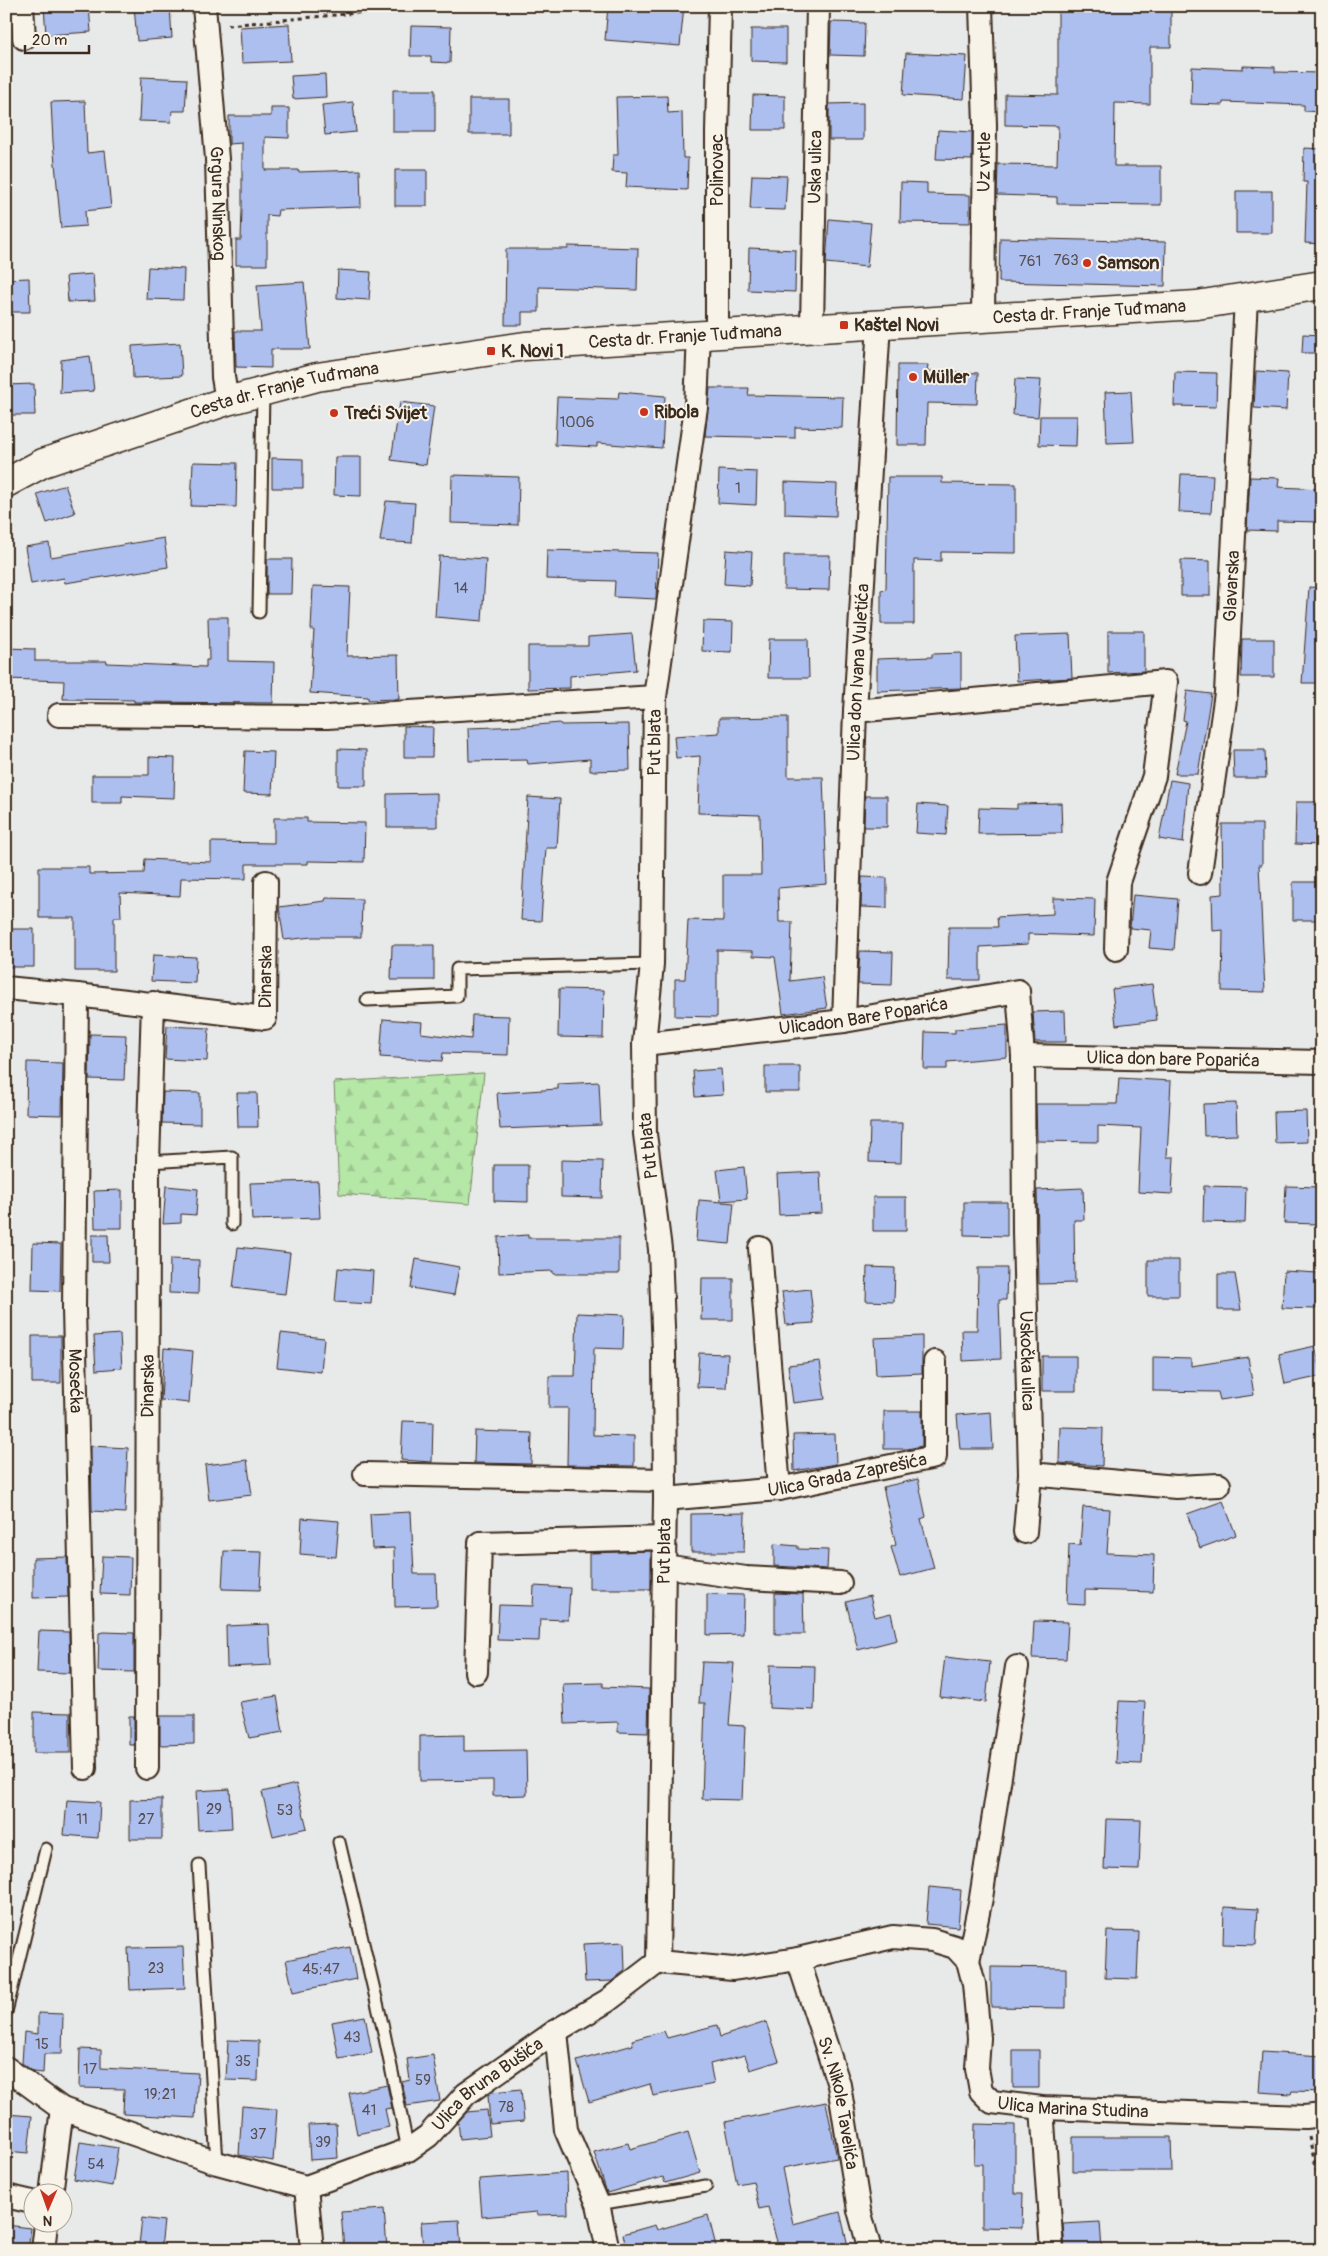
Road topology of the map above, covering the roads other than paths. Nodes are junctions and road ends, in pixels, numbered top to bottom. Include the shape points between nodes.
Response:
1 (22, 6) edge
2 (720, 6) edge
3 (818, 6) edge
4 (981, 6) edge
5 (204, 17) edge
6 (24, 38) dead end
7 (1322, 285) edge
8 (1246, 298) junction
9 (983, 318) junction
10 (879, 324) junction
11 (812, 327) junction
12 (708, 333) junction
13 (263, 392) junction
14 (227, 401) junction
15 (6, 483) edge
16 (259, 612) dead end
17 (655, 697) junction
18 (855, 711) junction
19 (59, 715) dead end
20 (1200, 873) dead end
21 (266, 882) dead end
22 (1116, 949) dead end
23 (652, 964) junction
24 (6, 988) edge
25 (77, 994) junction
26 (367, 1000) dead end
27 (153, 1003) junction
28 (844, 1021) junction
29 (644, 1044) junction
30 (1024, 1056) junction
31 (1322, 1062) edge
32 (148, 1162) junction
33 (232, 1224) dead end
34 (760, 1248) dead end
35 (935, 1362) dead end
36 (365, 1474) dead end
37 (1030, 1474) junction
38 (1219, 1485) dead end
39 (779, 1489) junction
40 (665, 1490) junction
41 (1025, 1532) dead end
42 (664, 1538) junction
43 (664, 1566) junction
44 (840, 1583) dead end
45 (1016, 1667) dead end
46 (476, 1672) dead end
47 (85, 1768) dead end
48 (147, 1768) dead end
49 (339, 1842) dead end
50 (46, 1849) dead end
51 (199, 1865) dead end
52 (798, 1959) junction
53 (968, 1961) junction
54 (658, 1962) junction
55 (6, 2012) edge
56 (556, 2031) junction
57 (6, 2068) edge
58 (1042, 2108) junction
59 (62, 2109) junction
60 (1314, 2116) edge
61 (408, 2150) junction
62 (217, 2162) junction
63 (52, 2184) edge
64 (706, 2186) dead end
65 (306, 2187) junction
66 (6, 2196) edge
67 (22, 2200) edge
68 (598, 2204) junction
69 (45, 2234) edge
70 (43, 2250) edge
71 (312, 2250) edge
72 (608, 2250) edge
73 (870, 2250) edge
74 (1052, 2250) edge

1 - 6 street
2 - 12 street, Polinovac
3 - 11 street, Uska ulica
4 - 9 street, Uz vrtle via 985,125
5 - 14 street, Grgura Ninskog via 217,159 223,377
7 - 8 main road, Cesta dr. Franje Tuđmana
8 - 9 main road, Cesta dr. Franje Tuđmana via 1197,305
8 - 20 street, Glavarska via 1226,693
9 - 10 main road, Cesta dr. Franje Tuđmana
10 - 11 main road, Cesta dr. Franje Tuđmana
10 - 18 street, Ulica don Ivana Vuletića
11 - 12 main road, Cesta dr. Franje Tuđmana
12 - 13 main road, Cesta dr. Franje Tuđmana via 525,346 317,377
12 - 17 street, Put blata via 699,362 696,407
13 - 14 main road, Cesta dr. Franje Tuđmana
13 - 16 lane
14 - 15 main road, Cesta dr. Franje Tuđmana via 43,463
17 - 19 street via 327,717
17 - 23 street, Put blata
18 - 22 street via 1166,682 1154,776 1118,882
18 - 28 street, Ulica don Ivana Vuletića
21 - 27 street, Dinarska via 265,1018
23 - 26 lane via 458,969 456,996
23 - 29 street, Put blata
24 - 25 street, Dinarska
25 - 27 street, Dinarska
25 - 47 street, Mosećka via 74,1309
27 - 32 street, Dinarska
28 - 29 street, Ulicadon Bare Poparića
28 - 30 street, Ulicadon Bare Poparića via 1018,991
29 - 40 street, Put blata via 645,1134 660,1249
30 - 31 street, Ulica don bare Poparića
30 - 37 street, Uskočka ulica via 1024,1232
32 - 33 lane via 232,1157
32 - 48 street, Dinarska
34 - 39 street
35 - 39 street, Ulica Grada Zaprešića via 935,1457
36 - 40 street, Ulica Grada Zaprešića
37 - 38 street via 1176,1487
37 - 41 street, Uskočka ulica
39 - 40 street, Ulica Grada Zaprešića
40 - 42 street, Put blata
42 - 43 street, Put blata
42 - 46 street via 480,1543
43 - 44 street via 746,1578
43 - 54 street, Put blata
45 - 53 street via 981,1898
49 - 61 lane
50 - 55 lane
51 - 62 lane
52 - 53 street via 893,1937 932,1940 955,1947
52 - 54 street via 734,1969
52 - 73 street, Sv. Nikole Tavelića via 839,2085 859,2210
53 - 58 street, Ulica Marina Studina via 975,1993 979,2038 977,2068 981,2091 992,2102
54 - 56 street, Ulica Bruna Bušića via 607,2001
56 - 61 street, Ulica Bruna Bušića via 466,2094 428,2136
56 - 68 street via 566,2130
57 - 59 street
58 - 60 street, Ulica Marina Studina
58 - 74 street
59 - 62 street
59 - 63 street
61 - 65 street, Ulica Bruna Bušića
62 - 65 street
64 - 68 lane
65 - 71 street
66 - 67 street
68 - 72 street
69 - 70 street

